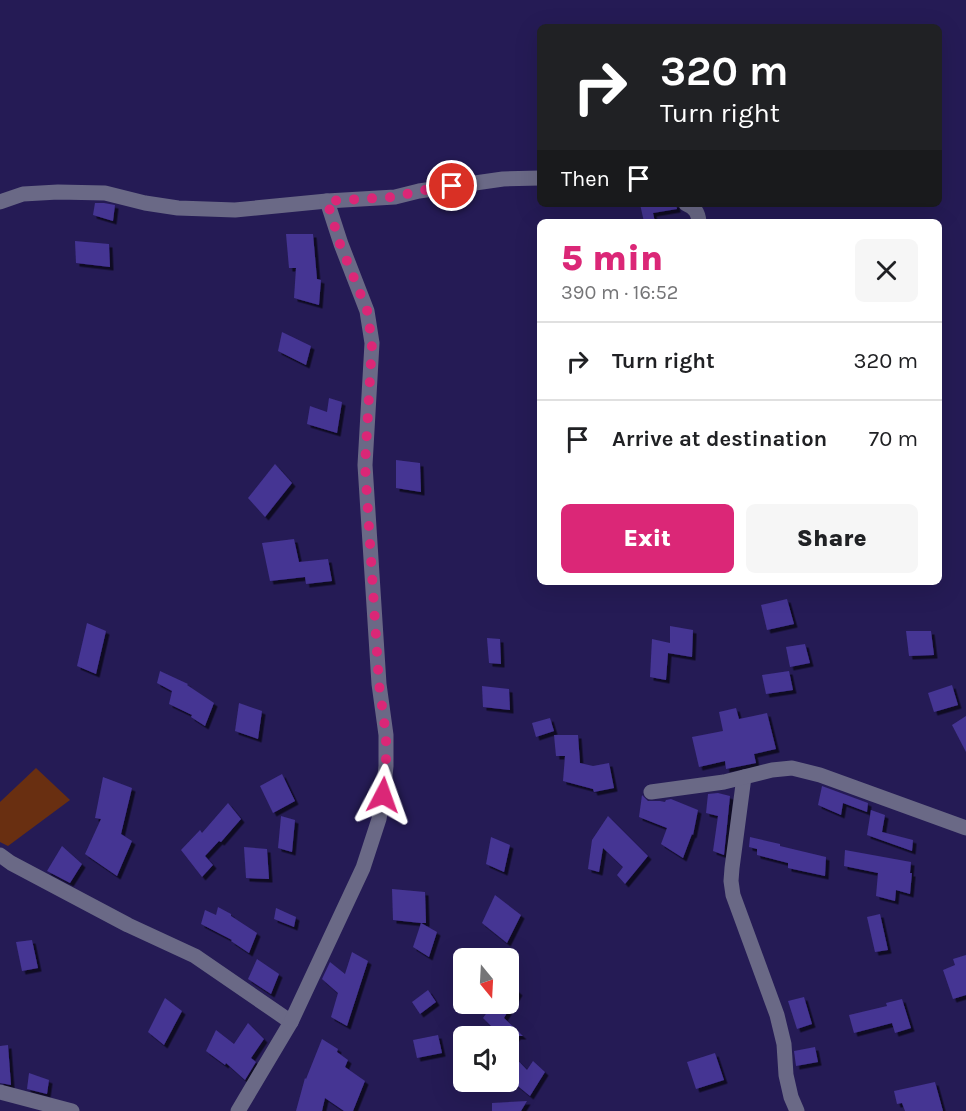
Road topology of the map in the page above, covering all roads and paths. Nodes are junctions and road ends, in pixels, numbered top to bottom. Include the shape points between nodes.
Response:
1 (537, 178) edge
2 (327, 201) junction
3 (0, 202) edge
4 (744, 777) junction
5 (651, 792) dead end
6 (966, 828) edge
7 (0, 855) edge
8 (291, 1022) junction
9 (0, 1092) edge
10 (72, 1111) edge
11 (238, 1111) edge
12 (797, 1111) edge

1 - 2 street via 503,179 395,197
2 - 3 street via 206,210 145,203 105,193 58,192 23,194
2 - 8 street via 367,310 372,343 365,465 386,766 379,819 363,868
4 - 5 street
4 - 6 street via 792,768
4 - 12 street via 732,868 733,895 777,1015 786,1075
7 - 8 street via 128,925 195,956
8 - 11 street
9 - 10 street

